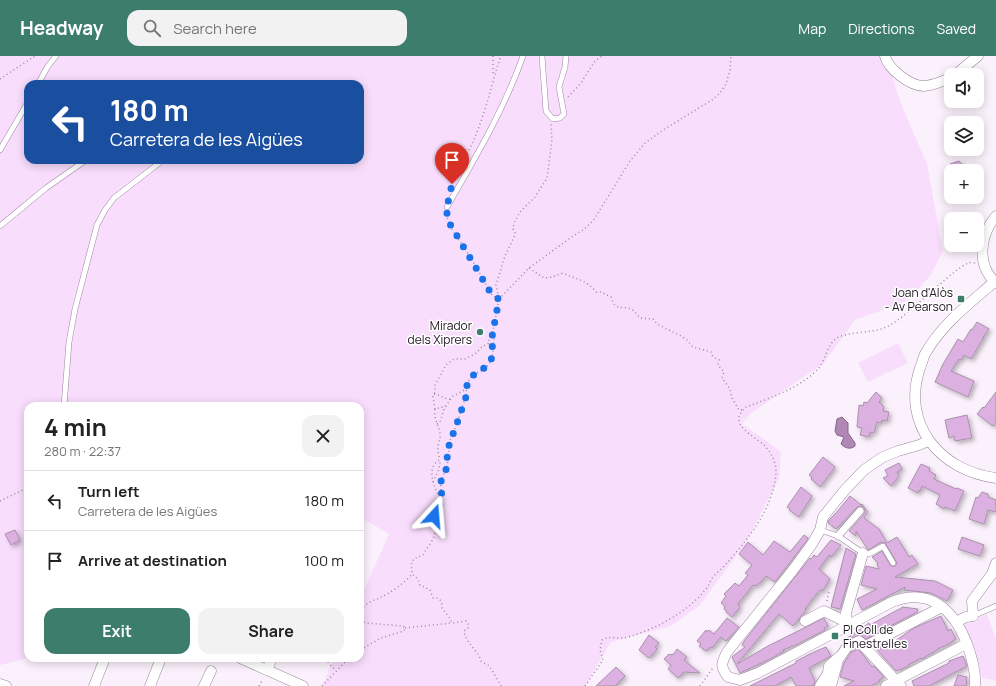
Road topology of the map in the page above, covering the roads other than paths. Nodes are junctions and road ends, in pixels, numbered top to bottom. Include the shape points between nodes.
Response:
1 (56, 56) edge
2 (523, 56) edge
3 (542, 56) edge
4 (566, 56) edge
5 (885, 56) edge
6 (978, 56) edge
7 (963, 68) edge
8 (40, 80) edge
9 (944, 81) edge
10 (24, 109) edge
11 (0, 150) edge
12 (80, 164) edge
13 (158, 164) edge
14 (447, 207) road end
15 (996, 216) edge
16 (0, 226) edge
17 (995, 282) edge
18 (64, 402) edge
19 (928, 441) junction
20 (996, 478) edge
21 (860, 511) dead end
22 (820, 530) junction
23 (838, 536) junction
24 (863, 553) junction
25 (894, 563) dead end
26 (996, 564) edge
27 (996, 606) edge
28 (942, 607) junction
29 (973, 616) junction
30 (805, 621) dead end
31 (956, 622) junction
32 (850, 624) junction
33 (862, 644) junction
34 (966, 644) junction
35 (842, 654) junction
36 (104, 662) edge
37 (160, 662) edge
38 (247, 662) edge
39 (270, 662) edge
40 (211, 671) dead end
41 (266, 672) junction
42 (899, 683) edge
43 (0, 684) edge
44 (6, 686) edge
45 (94, 686) edge
46 (150, 686) edge
47 (204, 686) edge
48 (303, 686) edge
49 (820, 686) edge
50 (831, 686) edge
51 (886, 686) edge
52 (974, 686) edge

1 - 8 lane
2 - 14 lane via 489,132
3 - 4 lane via 546,111 553,119 564,114 559,87
5 - 9 street via 886,62 898,75 922,86
6 - 7 street
10 - 11 lane
12 - 16 lane
13 - 18 lane via 114,198 104,210 97,225 76,309
15 - 17 street via 984,235 982,248 984,264
17 - 19 street via 965,305 944,327 925,355 916,382 915,403 920,425
19 - 20 street via 940,454 957,465
19 - 22 street via 883,457 864,470 823,517
21 - 23 street
22 - 23 lane
22 - 32 street via 793,570 727,652 722,664 723,670 728,677 740,680
23 - 24 lane
24 - 25 lane via 869,554 883,546
24 - 32 street via 846,614
26 - 29 street via 992,574 972,601
27 - 29 lane
28 - 31 street
28 - 32 street via 925,599 903,598
28 - 33 street
29 - 31 street
30 - 32 street via 824,611
31 - 34 street
33 - 35 street via 847,647
33 - 42 street
34 - 42 street
34 - 52 street via 974,671
35 - 49 street via 828,666 828,673
35 - 50 street
36 - 45 street
37 - 46 street
38 - 41 street
39 - 41 street
40 - 47 street
41 - 48 street
42 - 51 street
43 - 44 street

